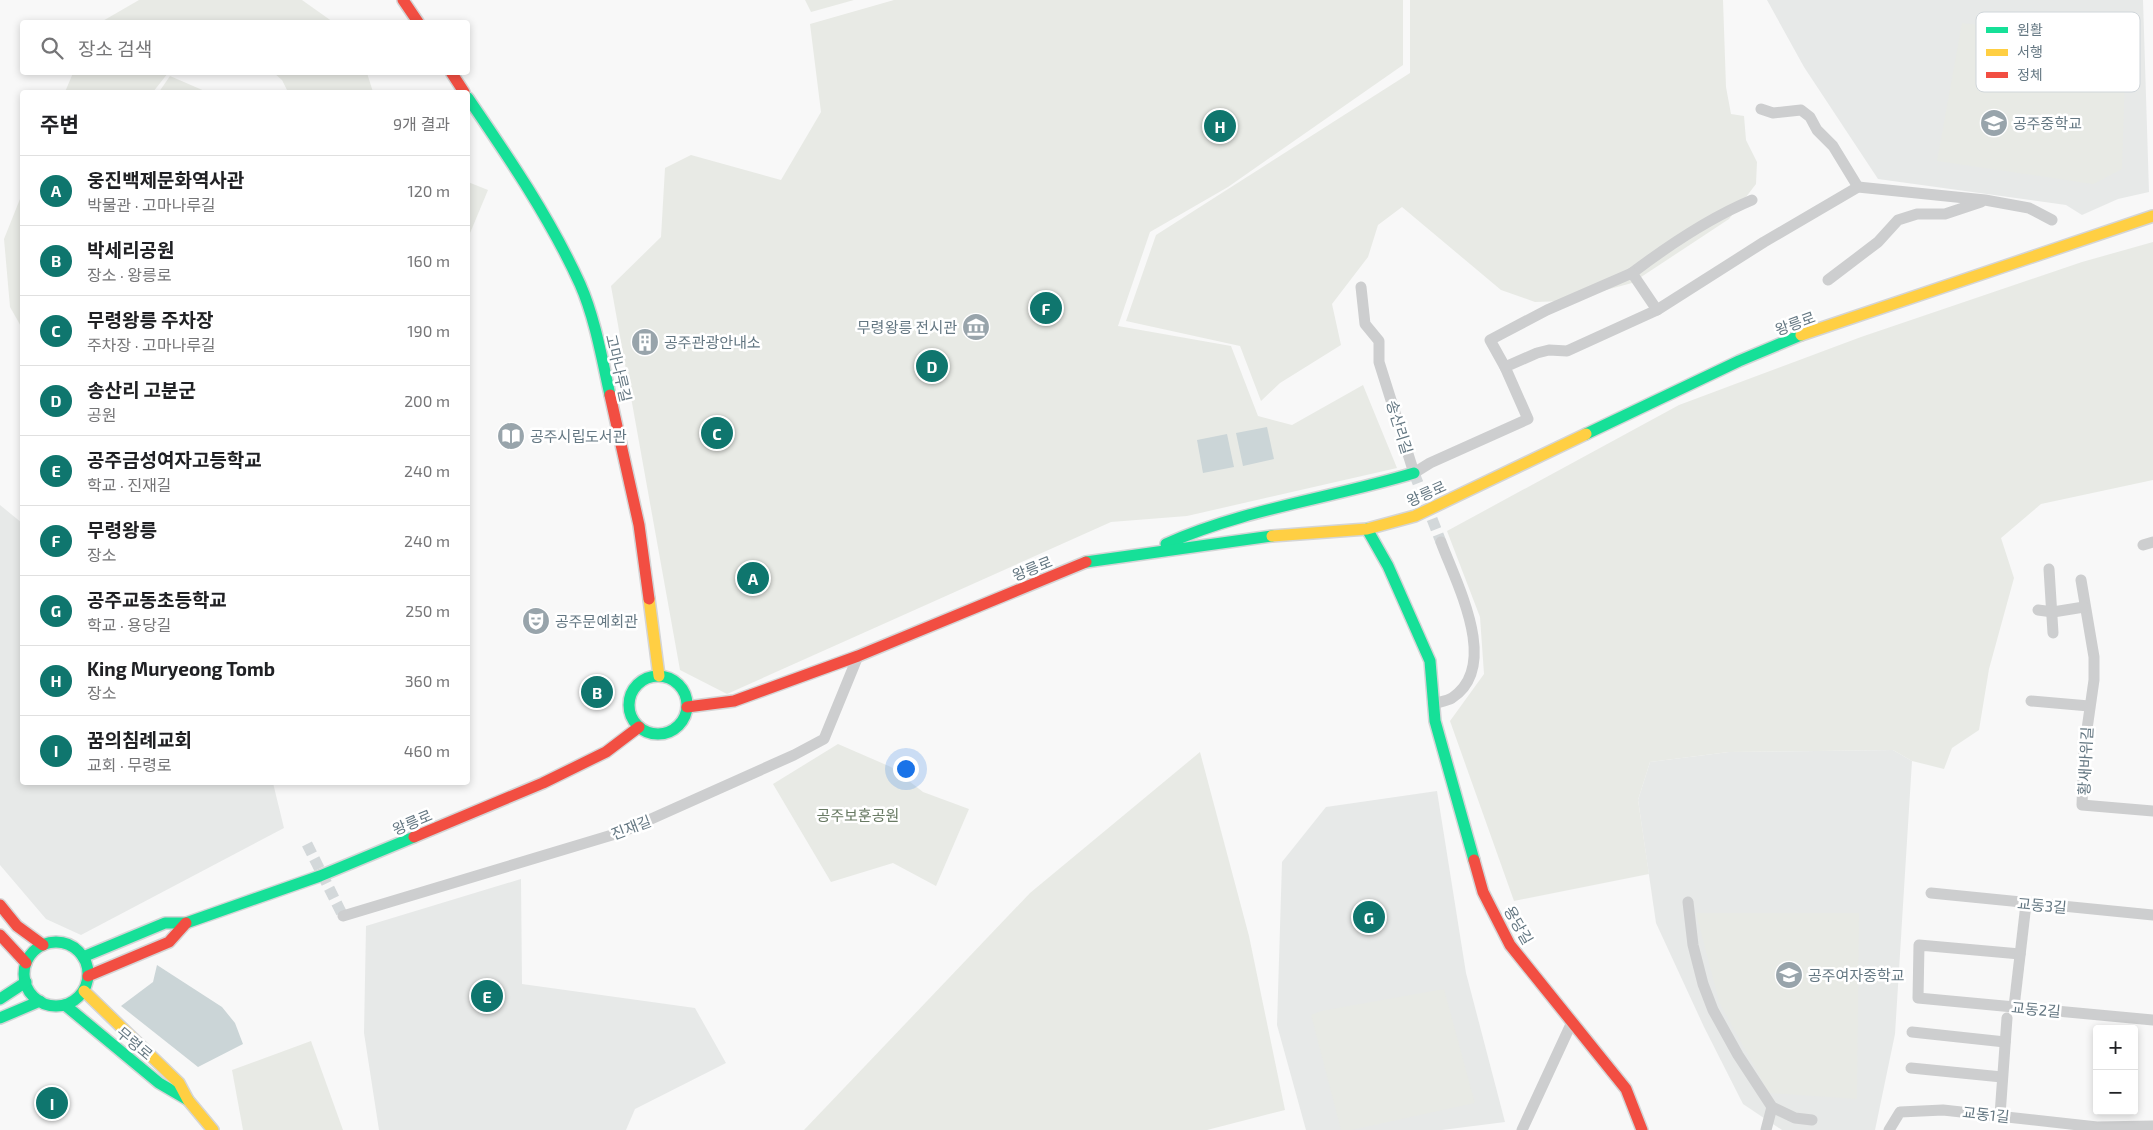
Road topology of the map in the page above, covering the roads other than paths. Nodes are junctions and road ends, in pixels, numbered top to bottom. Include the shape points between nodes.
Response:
1 (403, 0) edge
2 (417, 20) edge
3 (453, 75) edge
4 (463, 90) edge
5 (470, 101) edge
6 (1760, 109) dead end
7 (1858, 187) junction
8 (1752, 200) dead end
9 (1985, 200) junction
10 (2153, 216) edge
11 (2052, 220) dead end
12 (1632, 273) junction
13 (1828, 280) dead end
14 (1361, 286) dead end
15 (1656, 310) junction
16 (1504, 367) junction
17 (1414, 473) junction
18 (1366, 529) junction
19 (1440, 542) tunnel mouth
20 (1148, 552) junction
21 (2048, 569) dead end
22 (2080, 580) dead end
23 (2084, 607) junction
24 (2038, 610) dead end
25 (2053, 612) junction
26 (2053, 632) dead end
27 (858, 656) junction
28 (658, 676) junction
29 (2031, 701) dead end
30 (1433, 704) junction
31 (2089, 706) junction
32 (687, 707) junction
33 (639, 727) junction
34 (2153, 812) edge
35 (1931, 893) dead end
36 (1688, 902) dead end
37 (2026, 904) junction
38 (0, 905) edge
39 (2153, 915) edge
40 (342, 916) dead end
41 (186, 923) junction
42 (0, 935) edge
43 (43, 945) junction
44 (2020, 954) junction
45 (83, 957) junction
46 (26, 963) junction
47 (88, 976) junction
48 (26, 982) junction
49 (84, 991) junction
50 (0, 999) edge
51 (40, 1001) junction
52 (65, 1005) junction
53 (2014, 1007) junction
54 (0, 1018) edge
55 (2007, 1018) dead end
56 (2153, 1020) edge
57 (1572, 1022) junction
58 (1912, 1032) dead end
59 (2005, 1042) junction
60 (1911, 1068) dead end
61 (2002, 1077) junction
62 (188, 1100) junction
63 (1772, 1107) junction
64 (2000, 1115) junction
65 (1812, 1120) dead end
66 (2153, 1126) edge
67 (213, 1130) edge
68 (1522, 1130) edge
69 (1642, 1130) edge
70 (1766, 1130) edge
71 (1889, 1130) edge

1 - 2 main road
3 - 4 main road
5 - 28 main road, 고마나루길 via 540,205 581,286 599,347 639,525
6 - 7 street via 1773,113 1802,110 1833,146
7 - 9 street
7 - 15 street
8 - 12 street via 1729,209 1665,248
9 - 11 street via 2029,208
9 - 13 street via 1945,214 1917,214 1898,220 1878,242
10 - 18 main road, 왕릉로 via 1795,338 1739,361 1415,516
12 - 15 street
12 - 16 street via 1547,310 1490,340
14 - 17 street, 송산리길 via 1366,324 1379,341 1379,362
15 - 16 street via 1567,351 1537,353
16 - 17 street via 1528,419
17 - 20 main road via 1366,488 1247,514 1194,531
18 - 20 main road, 왕릉로 via 1263,536
18 - 30 main road, 용당길 via 1388,566 1430,661
19 - 30 street via 1475,639 1474,664 1466,682 1451,698
20 - 27 main road, 왕릉로 via 1090,560
21 - 25 street
22 - 23 street, 황새바위길
23 - 25 street
23 - 31 street, 황새바위길 via 2094,657
24 - 25 street
25 - 26 street
27 - 32 main road, 왕릉로 via 734,701
27 - 40 street, 진재길 via 824,739 794,755 622,832
28 - 32 main road via 668,677 682,689
28 - 33 main road via 641,681 630,696 630,715
29 - 31 street, 황새바위길
30 - 57 main road, 용당길 via 1483,892 1510,945
31 - 34 street, 황새바위길 via 2082,805
32 - 33 main road via 685,717 671,731 652,734
33 - 41 main road, 왕릉로 via 606,752 543,784 320,876
35 - 37 street, 교동3길
36 - 63 street via 1693,945 1713,1010 1752,1079
37 - 39 street, 교동3길
37 - 44 street
38 - 43 main road via 18,926
41 - 45 main road, 왕릉로 via 166,923
41 - 47 main road, 왕릉로 via 169,942
42 - 46 main road
43 - 45 main road via 70,946
43 - 46 main road
44 - 53 street
44 - 53 street, 교동2길 via 1919,945 1918,998
45 - 47 main road
46 - 48 main road
47 - 49 main road
48 - 50 main road
48 - 51 main road via 28,990
49 - 52 main road
49 - 62 main road, 무령로 via 179,1083
51 - 52 main road
51 - 54 main road
52 - 62 main road, 무령로 via 173,1093
53 - 56 street, 교동2길
55 - 59 street
57 - 68 street
57 - 69 main road, 용당길 via 1626,1089
58 - 59 street
59 - 61 street
60 - 61 street
61 - 64 street
62 - 67 main road, 무령로
63 - 65 street via 1795,1118
63 - 70 street
64 - 66 street, 교동1길 via 2097,1127
64 - 71 street, 교동1길 via 1943,1110 1900,1112

